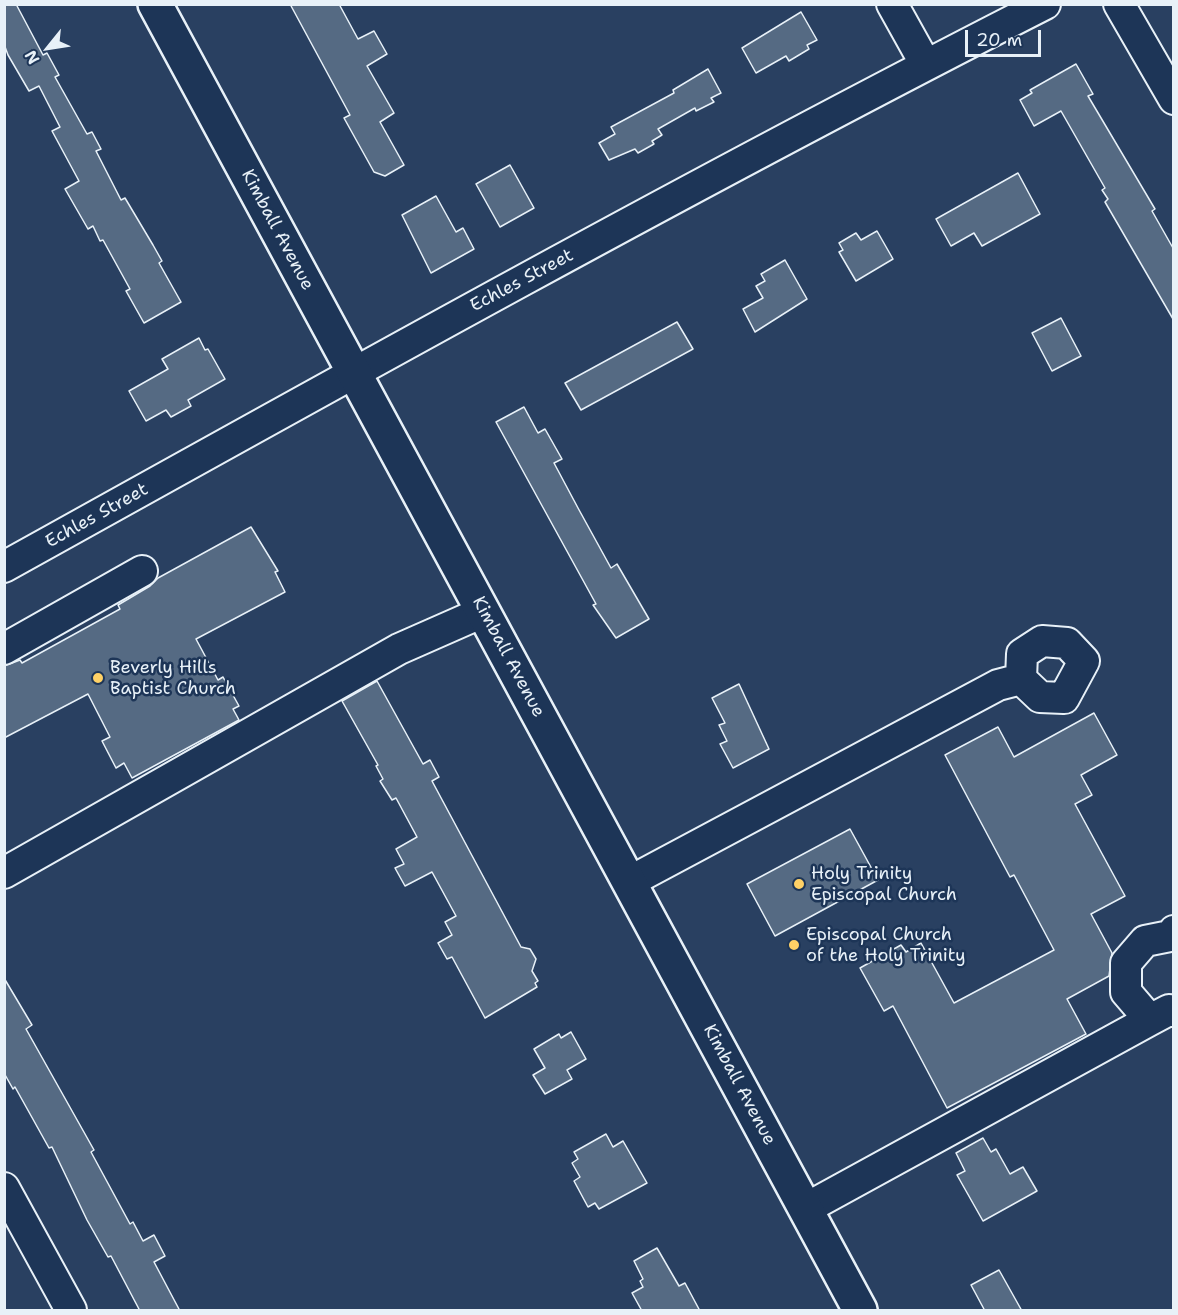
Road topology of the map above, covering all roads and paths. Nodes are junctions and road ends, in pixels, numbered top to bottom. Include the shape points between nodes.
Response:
1 (155, 4) edge
2 (892, 4) edge
3 (1045, 4) edge
4 (1119, 4) edge
5 (926, 65) junction
6 (1173, 99) edge
7 (354, 372) junction
8 (4, 567) edge
9 (142, 571) dead end
10 (483, 612) junction
11 (4, 649) edge
12 (1021, 679) dead end
13 (4, 873) edge
14 (629, 882) junction
15 (1172, 936) edge
16 (1168, 1016) edge
17 (4, 1188) edge
18 (805, 1209) junction
19 (71, 1311) edge
20 (860, 1311) edge

1 - 7 main road, Kimball Avenue
2 - 5 street
3 - 5 street, Echles Street
4 - 6 street
5 - 7 street, Echles Street
7 - 8 street, Echles Street
7 - 10 main road, Kimball Avenue
9 - 11 street
10 - 13 street via 399,649
10 - 14 main road, Kimball Avenue
12 - 14 street via 998,685
14 - 18 main road, Kimball Avenue
15 - 16 street via 1145,941 1126,963 1126,992
16 - 18 street
17 - 19 street
18 - 20 main road, Kimball Avenue

